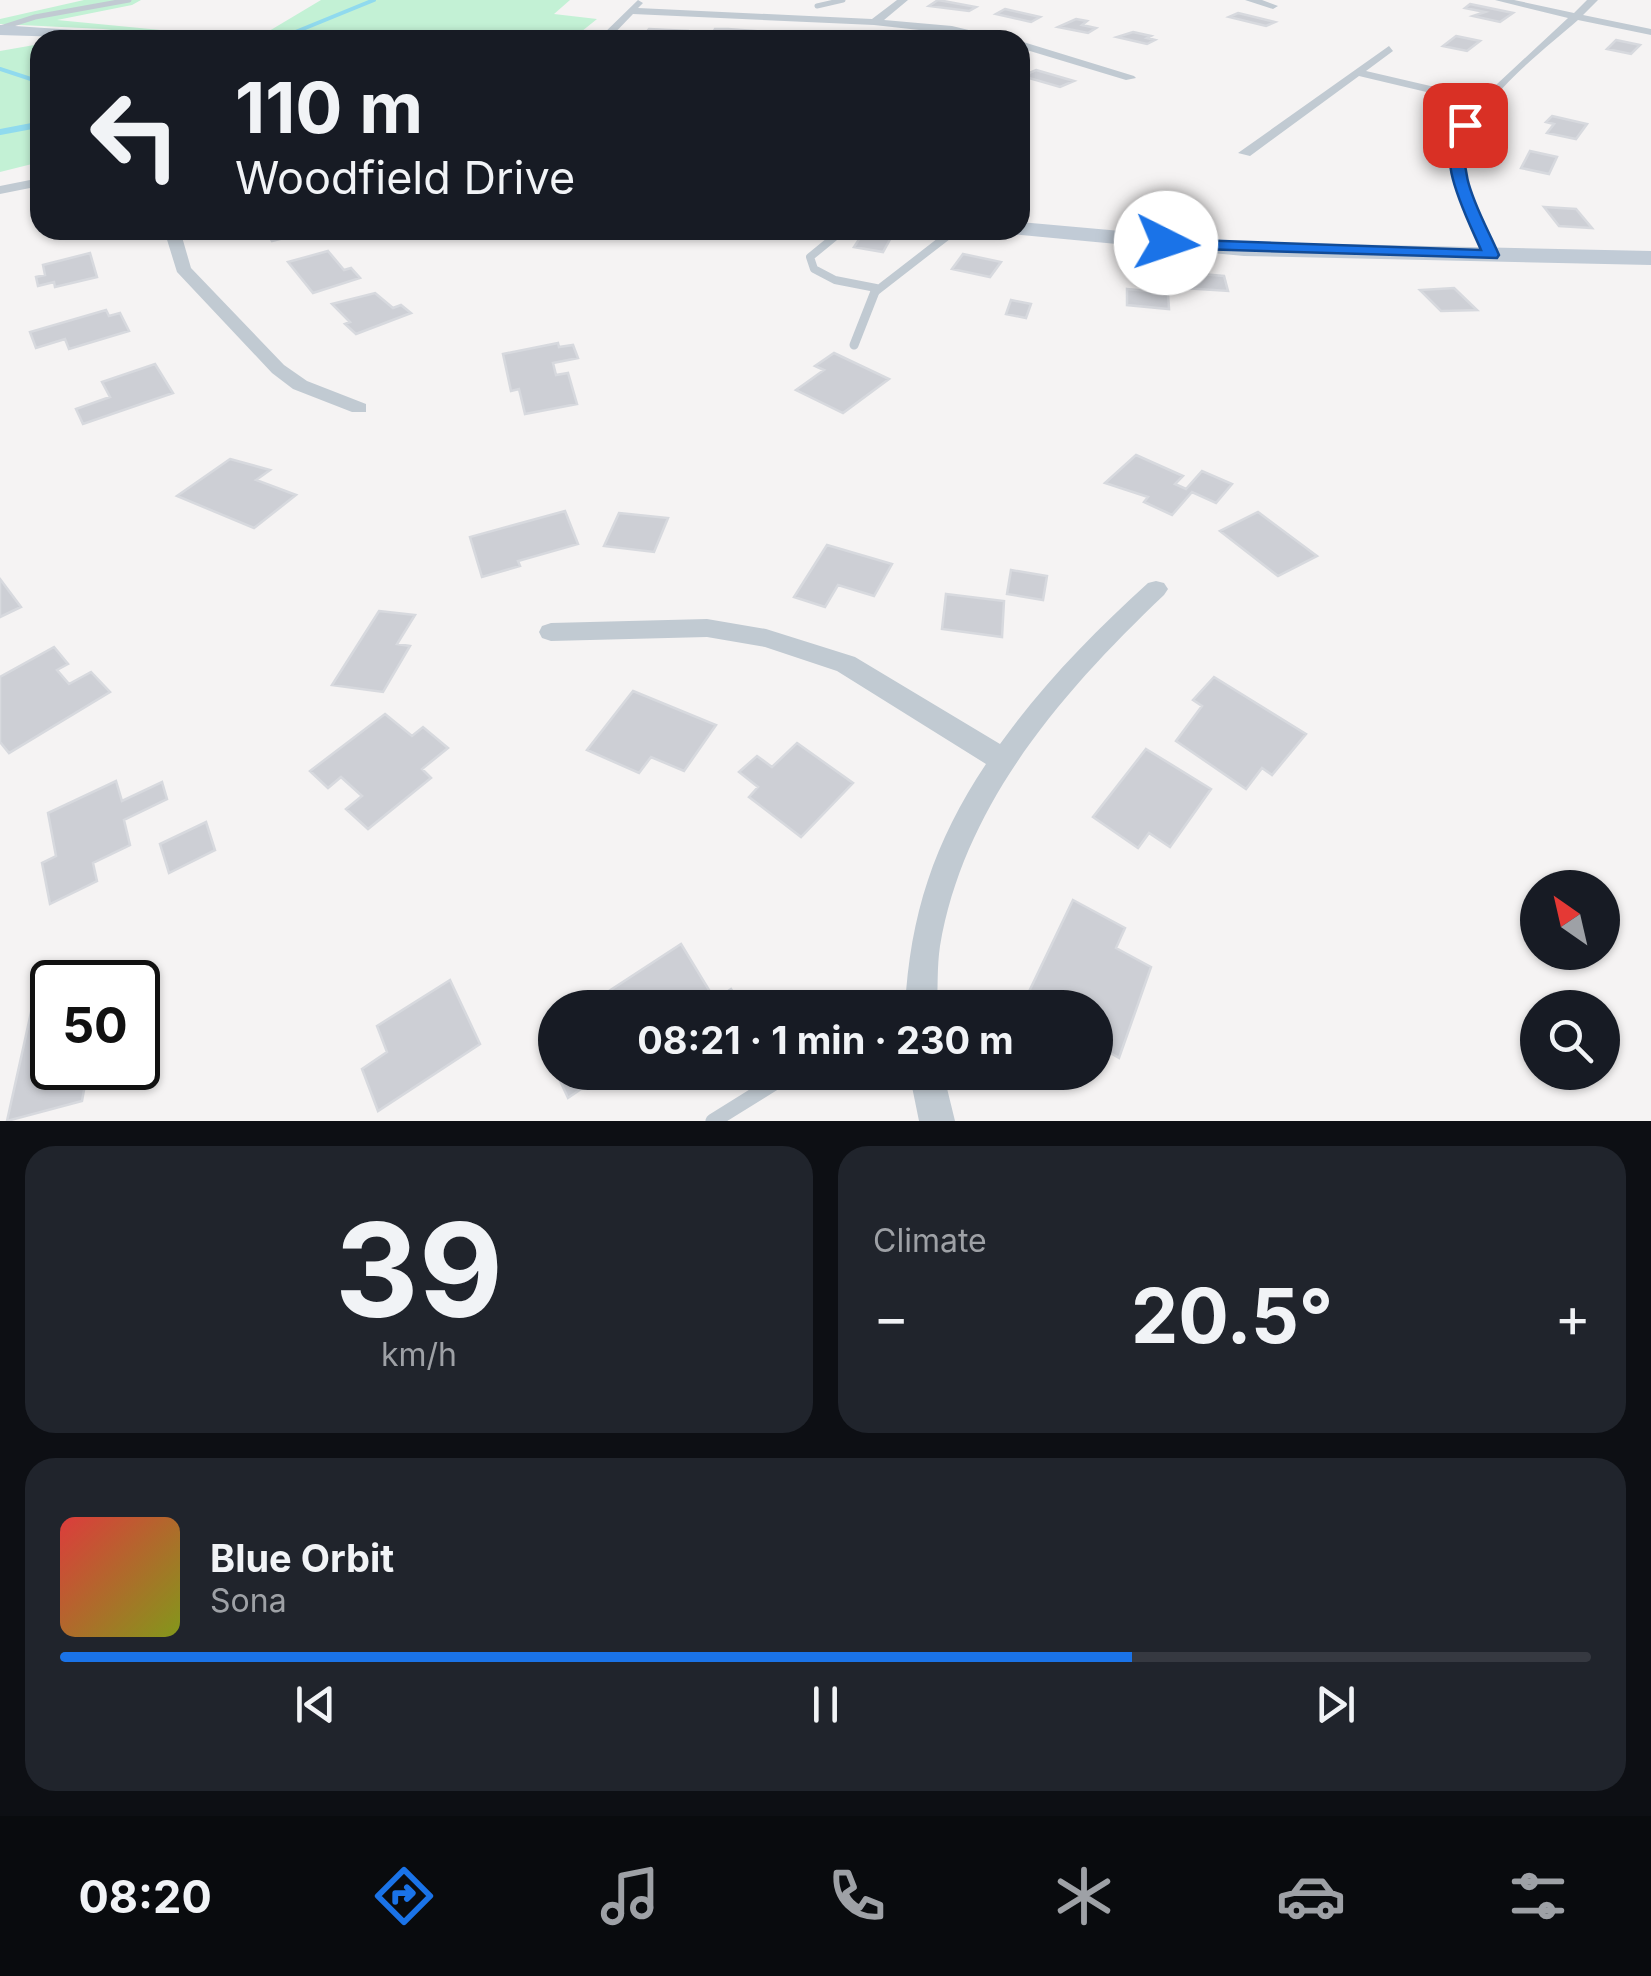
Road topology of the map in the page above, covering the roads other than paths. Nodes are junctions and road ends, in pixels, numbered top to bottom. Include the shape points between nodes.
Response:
1 (128, 0) edge
2 (641, 0) edge
3 (843, 0) edge
4 (903, 0) edge
5 (1250, 0) edge
6 (1500, 0) edge
7 (1594, 0) edge
8 (817, 6) dead end
9 (1273, 6) dead end
10 (628, 11) junction
11 (1578, 16) junction
12 (874, 22) junction
13 (0, 29) edge
14 (611, 30) edge
15 (957, 30) edge
16 (30, 31) edge
17 (1651, 32) edge
18 (1030, 47) edge
19 (1389, 49) dead end
20 (1357, 72) junction
21 (1130, 78) dead end
22 (1484, 102) junction
23 (1245, 153) dead end
24 (30, 184) edge
25 (0, 190) edge
26 (1030, 230) edge
27 (175, 240) edge
28 (831, 240) edge
29 (941, 240) edge
30 (1491, 255) junction
31 (1651, 258) edge
32 (876, 288) junction
33 (854, 346) dead end
34 (358, 408) dead end
35 (1156, 589) dead end
36 (552, 632) dead end
37 (1001, 758) junction
38 (920, 990) edge
39 (763, 1090) edge
40 (930, 1090) edge
41 (713, 1121) edge
42 (937, 1121) edge

1 - 13 lane
2 - 10 street
3 - 8 lane
4 - 12 street
5 - 9 street
6 - 11 street
7 - 11 street
10 - 12 street
10 - 14 street
11 - 17 street
11 - 22 street
12 - 15 street
13 - 16 main road
18 - 21 street
19 - 20 street
20 - 22 street
20 - 23 street
22 - 30 street via 1465,125 1456,157
24 - 25 street
26 - 30 main road via 1244,249
27 - 34 street via 183,269 278,369
28 - 32 lane via 810,257 814,269
29 - 32 lane
30 - 31 main road
32 - 33 lane
35 - 37 street via 1103,635
36 - 37 street via 707,628 766,638 846,664
37 - 38 street via 938,885
39 - 41 lane
40 - 42 street

